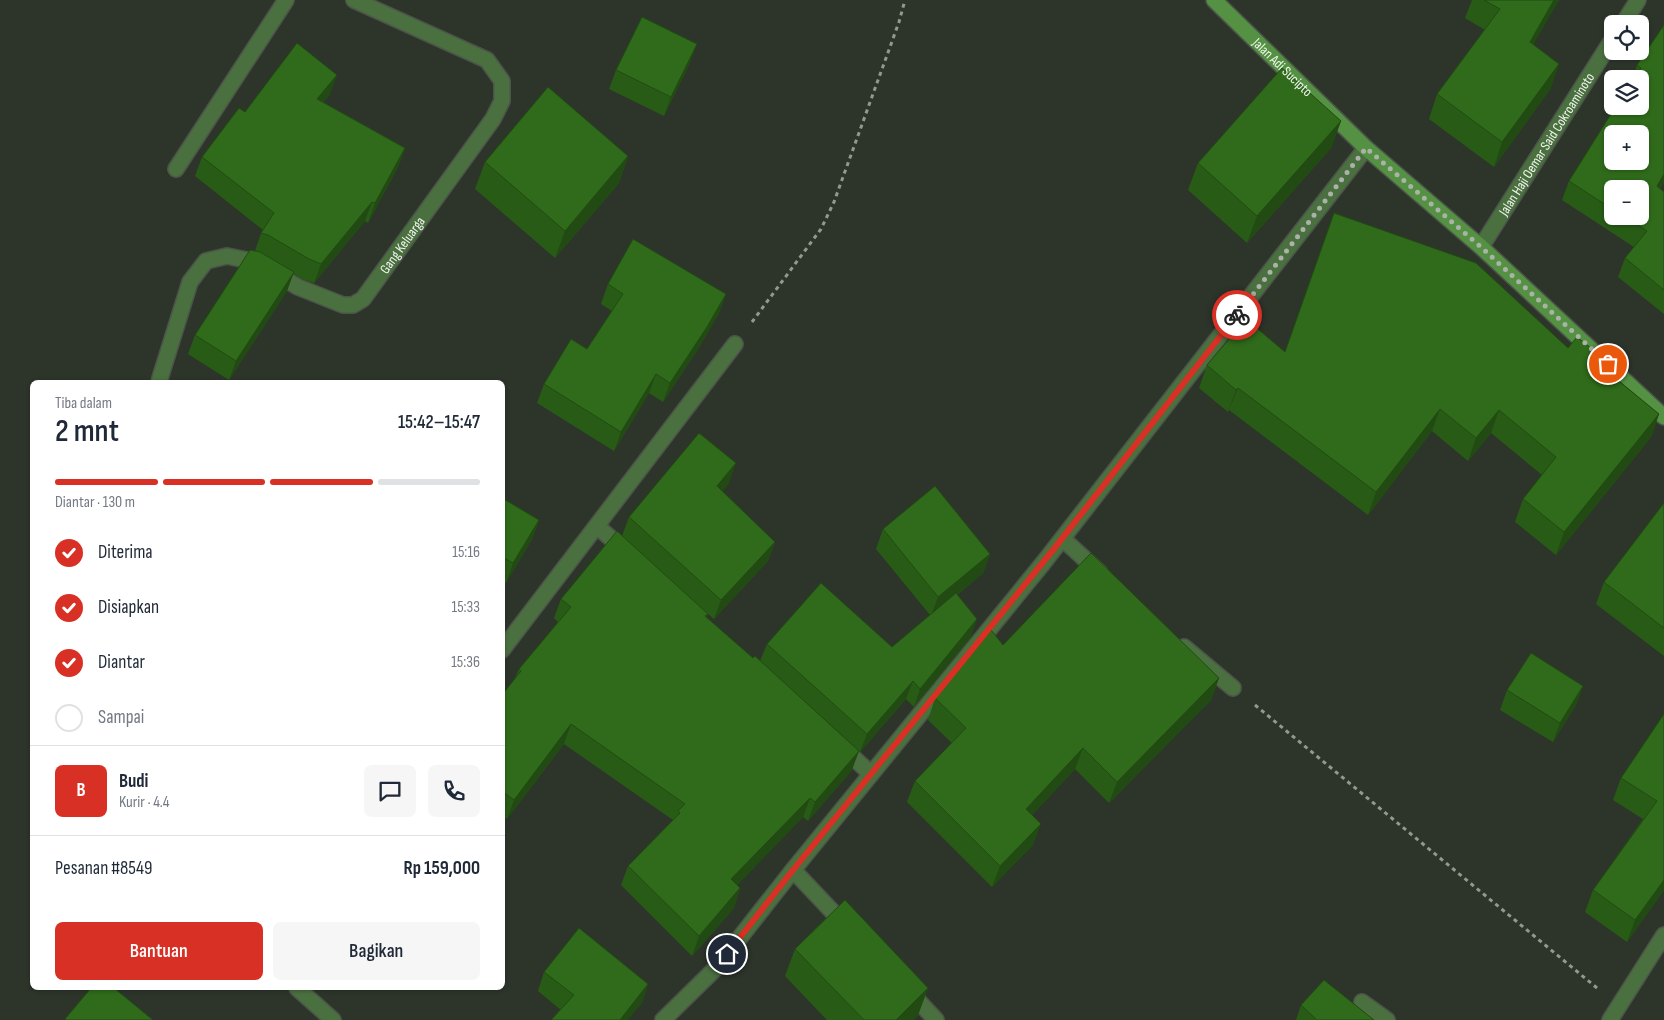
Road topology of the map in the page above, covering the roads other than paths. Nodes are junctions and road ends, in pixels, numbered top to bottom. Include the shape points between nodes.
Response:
1 (286, 0) edge
2 (354, 0) edge
3 (1214, 0) edge
4 (1638, 0) edge
5 (1629, 15) edge
6 (1604, 53) edge
7 (1366, 148) junction
8 (176, 169) dead end
9 (1481, 247) junction
10 (735, 344) road end
11 (160, 380) edge
12 (1664, 416) edge
13 (597, 526) junction
14 (1063, 538) junction
15 (634, 559) edge
16 (1112, 584) edge
17 (1176, 640) edge
18 (505, 646) edge
19 (1233, 688) road end
20 (827, 734) edge
21 (871, 774) junction
22 (793, 870) junction
23 (854, 934) edge
24 (1664, 935) edge
25 (895, 977) edge
26 (299, 990) edge
27 (1362, 1002) dead end
28 (333, 1020) edge
29 (663, 1020) edge
30 (936, 1020) edge
31 (1387, 1020) edge
32 (1610, 1020) edge

1 - 8 street
2 - 11 street, Gang Keluarga via 486,60 502,81 502,101 494,119 363,299 353,305 343,305 298,287 256,262 227,256 206,261 190,282
3 - 7 street, Jalan Adi Sucipto
4 - 5 street
6 - 9 street, Jalan Haji Oemar Said Cokroaminoto
7 - 9 street, Jalan Adi Sucipto
7 - 14 street
9 - 12 street, Jalan Adi Sucipto
10 - 13 street
13 - 15 street
13 - 18 street
14 - 16 street
14 - 21 street
17 - 19 street
20 - 21 street
21 - 22 street
22 - 23 street
22 - 29 street via 716,968
24 - 32 street
25 - 30 street
26 - 28 street
27 - 31 street

